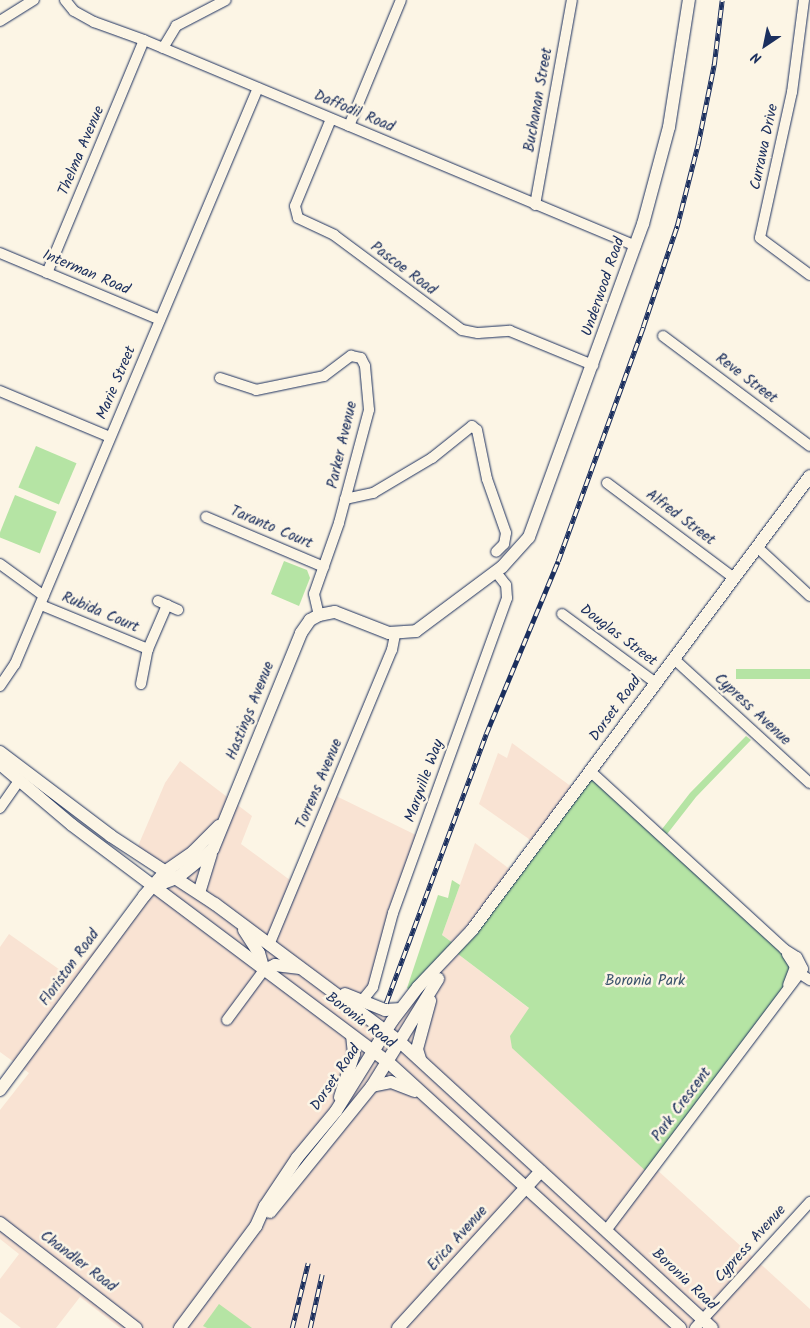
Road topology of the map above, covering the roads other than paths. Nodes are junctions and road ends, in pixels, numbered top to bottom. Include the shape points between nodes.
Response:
1 (34, 0) edge
2 (65, 0) edge
3 (226, 0) edge
4 (401, 0) edge
5 (572, 0) edge
6 (689, 0) edge
7 (804, 0) edge
8 (0, 21) edge
9 (144, 40) junction
10 (805, 45) edge
11 (163, 48) junction
12 (258, 88) junction
13 (331, 119) junction
14 (349, 126) junction
15 (535, 205) junction
16 (636, 246) junction
17 (0, 253) edge
18 (47, 273) junction
19 (810, 275) edge
20 (160, 320) junction
21 (663, 336) dead end
22 (593, 365) junction
23 (220, 378) dead end
24 (0, 391) edge
25 (110, 438) junction
26 (810, 446) edge
27 (810, 476) edge
28 (607, 483) dead end
29 (345, 498) junction
30 (206, 517) dead end
31 (757, 547) junction
32 (496, 552) dead end
33 (0, 564) edge
34 (324, 567) junction
35 (499, 569) junction
36 (734, 578) junction
37 (810, 596) edge
38 (42, 600) junction
39 (178, 610) dead end
40 (562, 614) dead end
41 (318, 615) junction
42 (395, 634) junction
43 (148, 649) junction
44 (674, 658) junction
45 (656, 683) junction
46 (141, 684) dead end
47 (0, 686) edge
48 (0, 752) edge
49 (0, 764) edge
50 (590, 771) junction
51 (20, 781) junction
52 (810, 783) edge
53 (0, 808) edge
54 (221, 824) junction
55 (213, 849) junction
56 (171, 875) junction
57 (153, 887) junction
58 (199, 893) junction
59 (215, 904) junction
60 (236, 920) junction
61 (202, 922) junction
62 (269, 944) junction
63 (446, 960) junction
64 (301, 968) junction
65 (264, 970) junction
66 (804, 973) edge
67 (438, 979) junction
68 (318, 980) junction
69 (361, 1002) junction
70 (401, 1009) junction
71 (227, 1020) dead end
72 (385, 1031) junction
73 (352, 1036) junction
74 (400, 1042) junction
75 (374, 1052) junction
76 (420, 1059) junction
77 (388, 1062) junction
78 (372, 1086) junction
79 (0, 1090) edge
80 (437, 1105) junction
81 (336, 1111) junction
82 (542, 1171) junction
83 (527, 1187) junction
84 (810, 1202) edge
85 (260, 1220) junction
86 (0, 1223) edge
87 (606, 1230) junction
88 (703, 1325) edge
89 (136, 1328) edge
90 (180, 1328) edge
91 (398, 1328) edge
92 (680, 1328) edge

1 - 8 street
2 - 9 street, Daffodil Road via 83,17
3 - 11 street via 176,26
4 - 14 street
5 - 15 street, Buchanan Street
6 - 16 main road, Underwood Road via 667,134
7 - 10 street, Currawa Drive
9 - 11 street, Daffodil Road
9 - 18 street, Thelma Avenue
10 - 19 street, Currawa Drive via 760,238
11 - 12 street, Daffodil Road
12 - 13 street, Daffodil Road
12 - 20 street, Marie Street
13 - 14 street, Daffodil Road
13 - 22 street, Pascoe Road via 295,206 298,218 334,236 462,330 478,333 510,331
14 - 15 street, Daffodil Road
15 - 16 street, Daffodil Road
16 - 22 main road, Underwood Road
17 - 18 street, Interman Road
18 - 20 street, Interman Road
20 - 25 street, Marie Street
21 - 26 street, Reve Street
22 - 35 main road, Underwood Road via 532,531
23 - 29 street, Parker Avenue via 256,390 324,376 351,356 361,358 366,371 369,410
24 - 25 street
25 - 38 street, Marie Street
27 - 31 main road, Dorset Road
28 - 36 street, Alfred Street
29 - 32 street, Parker Avenue via 373,493 432,458 472,426 477,430 487,479 506,533 504,544
29 - 34 street
30 - 34 street, Taranto Court
31 - 36 main road, Dorset Road
31 - 37 street
33 - 38 street, Rubida Court
34 - 41 street via 314,594
35 - 42 main road via 429,625 408,634
35 - 69 street, Maryville Way via 507,598 393,913 373,987
36 - 44 main road, Dorset Road
38 - 43 street, Rubida Court
38 - 47 street, Marie Street via 15,664
39 - 43 street, Rubida Court via 163,603
40 - 45 street, Douglas Street
41 - 42 main road via 339,613
41 - 54 main road, Hastings Avenue via 307,623 301,633
42 - 62 street, Torrens Avenue via 392,650
43 - 46 street, Rubida Court
44 - 45 main road, Dorset Road
44 - 52 street, Cypress Avenue
45 - 50 main road, Dorset Road
48 - 56 main road, Boronia Road via 104,831
49 - 51 main road, Boronia Road
50 - 63 main road, Dorset Road
50 - 66 street, Park Crescent via 784,949 799,959
51 - 53 street
51 - 57 main road, Boronia Road
54 - 55 main road, Hastings Avenue
54 - 56 main road, Hastings Avenue
55 - 56 main road, Hastings Avenue
55 - 58 main road
56 - 57 main road, Hastings Avenue
56 - 58 main road, Boronia Road
57 - 61 main road, Boronia Road
57 - 79 main road, Floriston Road
58 - 59 main road, Boronia Road
59 - 60 main road, Boronia Road
59 - 61 main road
60 - 62 main road, Boronia Road
60 - 65 main road via 259,953
61 - 65 main road, Boronia Road
62 - 64 main road, Boronia Road
63 - 67 main road, Dorset Road
63 - 70 main road, Dorset Road via 429,974
64 - 65 main road via 276,964
64 - 68 main road, Boronia Road
65 - 71 street
65 - 73 main road, Boronia Road
66 - 87 street, Park Crescent via 782,996
67 - 74 main road, Dorset Road
67 - 76 main road, Dorset Road via 419,1040
68 - 69 main road, Boronia Road
68 - 72 main road, Boronia Road
69 - 70 main road, Boronia Road via 385,1010
70 - 72 main road, Dorset Road
72 - 74 main road, Boronia Road
72 - 75 main road, Dorset Road
73 - 75 main road, Boronia Road
73 - 81 main road via 354,1054
74 - 76 main road, Boronia Road
74 - 77 main road, Dorset Road
75 - 77 main road, Boronia Road
75 - 81 main road, Dorset Road
76 - 82 main road, Boronia Road
77 - 78 main road, Dorset Road
77 - 80 main road, Boronia Road
78 - 80 main road via 382,1082 398,1084
78 - 85 main road, Dorset Road via 271,1211
80 - 83 main road, Boronia Road
81 - 85 main road, Dorset Road via 297,1158 265,1206
82 - 83 main road, Erica Avenue
82 - 87 main road, Boronia Road
83 - 91 main road, Erica Avenue
83 - 92 main road, Boronia Road
84 - 88 street, Cypress Avenue
85 - 90 main road, Dorset Road
86 - 89 main road, Chandler Road
87 - 88 main road, Boronia Road

